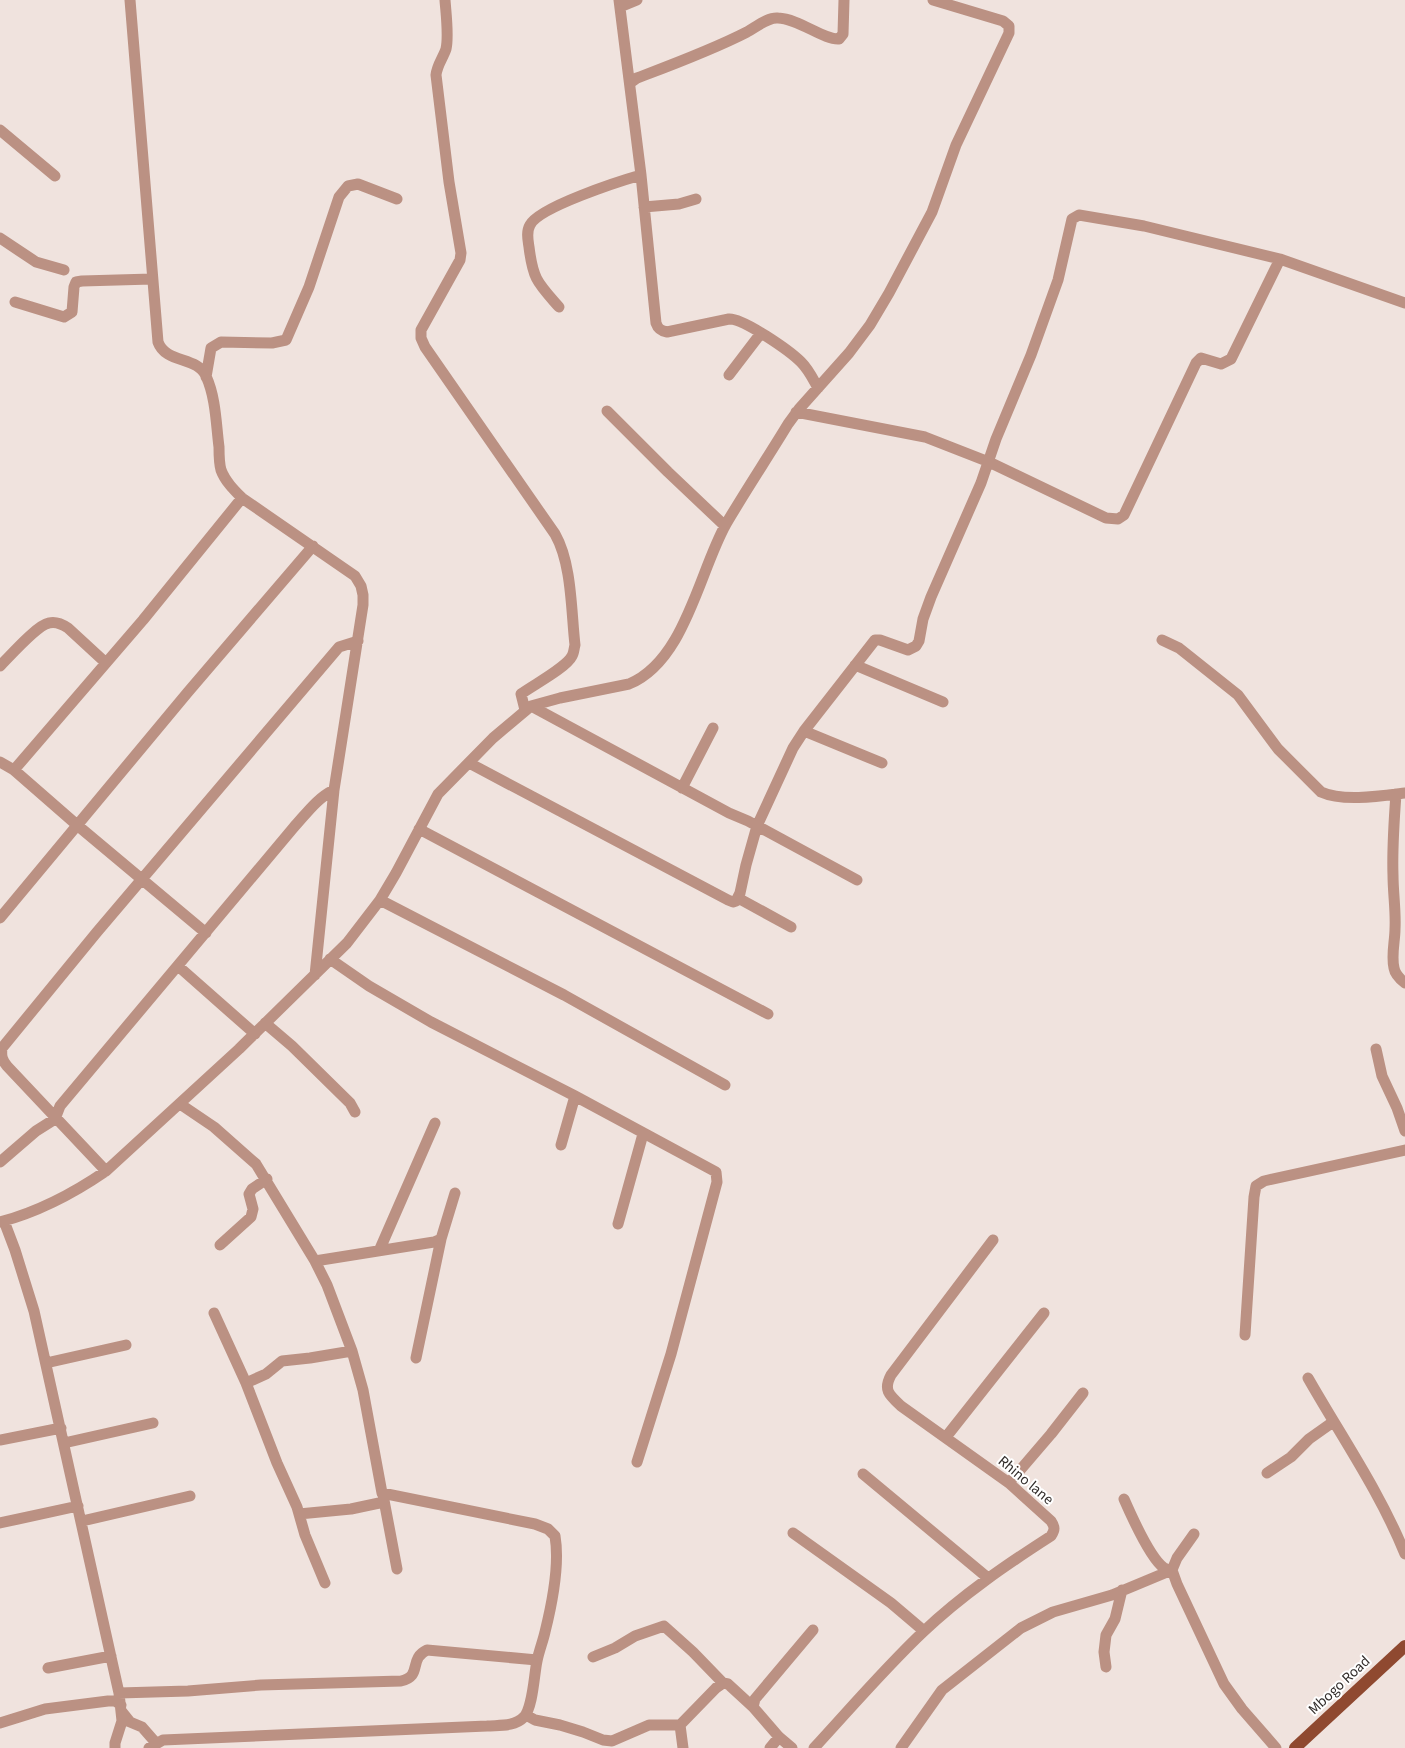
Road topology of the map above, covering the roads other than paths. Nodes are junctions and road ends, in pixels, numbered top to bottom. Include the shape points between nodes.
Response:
1 (130, 0) edge
2 (445, 0) edge
3 (637, 0) edge
4 (844, 0) edge
5 (933, 0) edge
6 (619, 4) edge
7 (630, 83) junction
8 (0, 130) edge
9 (641, 175) junction
10 (55, 176) dead end
11 (397, 199) dead end
12 (696, 199) dead end
13 (644, 207) junction
14 (0, 238) edge
15 (1280, 259) junction
16 (64, 270) dead end
17 (152, 279) junction
18 (15, 302) dead end
19 (1405, 303) edge
20 (559, 307) dead end
21 (761, 333) junction
22 (729, 375) dead end
23 (206, 377) junction
24 (818, 388) junction
25 (607, 411) dead end
26 (796, 412) junction
27 (989, 462) junction
28 (242, 498) junction
29 (725, 526) junction
30 (313, 546) junction
31 (1162, 640) dead end
32 (358, 642) junction
33 (106, 663) junction
34 (855, 665) junction
35 (0, 666) edge
36 (943, 702) dead end
37 (528, 708) junction
38 (713, 728) dead end
39 (804, 731) junction
40 (0, 762) edge
41 (468, 763) junction
42 (882, 763) dead end
43 (14, 770) junction
44 (682, 788) junction
45 (334, 790) junction
46 (1401, 793) edge
47 (77, 825) junction
48 (757, 826) junction
49 (419, 829) junction
50 (142, 879) junction
51 (857, 880) dead end
52 (738, 898) junction
53 (380, 900) junction
54 (0, 918) edge
55 (791, 927) dead end
56 (206, 932) junction
57 (330, 960) junction
58 (178, 966) junction
59 (315, 974) junction
60 (1405, 983) edge
61 (768, 1014) dead end
62 (266, 1023) junction
63 (255, 1034) junction
64 (1376, 1049) dead end
65 (725, 1084) dead end
66 (575, 1096) junction
67 (180, 1104) junction
68 (355, 1112) dead end
69 (55, 1119) junction
70 (435, 1123) dead end
71 (1405, 1131) edge
72 (643, 1134) junction
73 (561, 1145) dead end
74 (1405, 1150) edge
75 (0, 1162) edge
76 (106, 1172) junction
77 (267, 1180) junction
78 (455, 1193) dead end
79 (2, 1221) edge
80 (618, 1224) dead end
81 (441, 1239) junction
82 (994, 1240) dead end
83 (220, 1244) dead end
84 (379, 1251) junction
85 (314, 1261) junction
86 (214, 1313) dead end
87 (1044, 1313) dead end
88 (1245, 1335) dead end
89 (126, 1345) dead end
90 (352, 1351) junction
91 (416, 1358) dead end
92 (46, 1363) junction
93 (1308, 1378) dead end
94 (246, 1383) junction
95 (1083, 1393) dead end
96 (1333, 1422) junction
97 (153, 1423) dead end
98 (61, 1428) junction
99 (946, 1437) junction
100 (0, 1440) edge
101 (64, 1443) junction
102 (637, 1462) dead end
103 (1267, 1473) dead end
104 (863, 1474) dead end
105 (1009, 1483) junction
106 (190, 1496) dead end
107 (383, 1497) junction
108 (1124, 1499) dead end
109 (78, 1506) junction
110 (299, 1514) junction
111 (82, 1521) junction
112 (0, 1523) edge
113 (793, 1533) dead end
114 (1194, 1534) dead end
115 (1405, 1554) edge
116 (397, 1569) dead end
117 (1172, 1571) junction
118 (988, 1578) junction
119 (325, 1583) dead end
120 (1122, 1590) junction
121 (813, 1630) dead end
122 (924, 1631) junction
123 (1405, 1646) edge
124 (111, 1656) junction
125 (593, 1657) dead end
126 (537, 1660) junction
127 (1106, 1667) dead end
128 (48, 1668) dead end
129 (723, 1683) junction
130 (119, 1693) junction
131 (753, 1707) junction
132 (121, 1708) junction
133 (526, 1715) junction
134 (0, 1723) edge
135 (680, 1725) junction
136 (779, 1738) junction
137 (606, 1744) edge
138 (152, 1746) edge
139 (115, 1748) edge
140 (683, 1748) edge
141 (770, 1748) edge
142 (792, 1748) edge
143 (814, 1748) edge
144 (900, 1748) edge
145 (1276, 1748) edge
146 (1295, 1748) edge

1 - 17 street
2 - 37 street via 447,46 436,75 461,253 420,330 425,347 555,534 564,557 575,645 573,656 565,665 521,694
3 - 6 street
4 - 7 street via 843,34 839,39 798,22 772,18 737,37
5 - 24 street via 1003,21 1010,28 956,145 932,212 870,325
6 - 7 street
7 - 9 street
8 - 10 street
9 - 13 street
9 - 20 street via 564,203 530,224 527,232 532,272
11 - 23 street via 358,184 348,186 339,197 309,286 286,340 272,343 221,342 211,348
12 - 13 street
13 - 21 street via 657,327 667,332 732,319
14 - 16 street via 36,262
15 - 19 street
15 - 27 street via 1231,359 1221,364 1201,358 1196,364 1124,515 1118,519 1106,518
15 - 27 street via 1144,226 1074,216 1058,280
17 - 18 street via 76,282 72,312 64,317
17 - 23 street via 160,347 170,356 197,366
21 - 22 street
21 - 24 street via 802,362
23 - 28 street via 212,395 221,469
24 - 26 street
25 - 29 street
26 - 27 street via 925,437
26 - 29 street
27 - 34 street via 931,597 916,646 908,650 875,640
28 - 30 street
28 - 33 street
29 - 37 street via 683,623 671,646 654,667 629,684
30 - 32 street via 355,576 360,586 364,605
30 - 47 street
31 - 46 street via 1180,648 1238,695 1278,749 1321,792 1338,797
32 - 45 street
32 - 50 street via 339,647
33 - 35 street via 84,641 56,622 38,628
33 - 43 street
34 - 36 street
34 - 39 street
37 - 41 street
37 - 44 street
38 - 44 street
39 - 42 street
39 - 48 street
40 - 43 street
41 - 49 street via 438,794
41 - 52 street via 728,900 733,902
43 - 47 street
44 - 48 street
45 - 56 street via 312,807
45 - 59 street
46 - 60 street via 1393,834 1396,929 1393,962 1398,977
47 - 50 street
47 - 54 street
48 - 51 street
48 - 52 street
49 - 53 street
49 - 61 street
50 - 56 street
50 - 69 street via 2,1048 3,1061
52 - 55 street
53 - 57 street
53 - 65 street via 564,995
56 - 58 street
57 - 59 street
57 - 66 street via 431,1022
58 - 63 street
58 - 69 street via 60,1106
59 - 62 street
62 - 63 street
62 - 68 street via 350,1103
63 - 67 street
64 - 71 street via 1382,1076
66 - 72 street
66 - 73 street
67 - 76 street
67 - 77 street via 235,1144
69 - 75 street
69 - 76 street
70 - 84 street
72 - 80 street
72 - 102 street via 711,1168 718,1176 671,1354
74 - 88 street via 1264,1181 1256,1186
76 - 79 street via 47,1205
77 - 83 street via 249,1194 253,1209 251,1217
77 - 85 street
78 - 81 street
79 - 92 street via 15,1250 34,1311
81 - 84 street
81 - 91 street
82 - 99 street, Rhino lane via 887,1383 887,1390 900,1406
84 - 85 street
85 - 90 street via 327,1285
86 - 94 street
87 - 99 street
89 - 92 street
90 - 94 street via 282,1361 266,1374
90 - 107 street via 363,1390
92 - 98 street
93 - 96 street
94 - 110 street
95 - 105 street
96 - 103 street
96 - 115 street via 1377,1495
97 - 101 street
98 - 100 street
98 - 101 street
99 - 105 street, Rhino lane
101 - 109 street
104 - 118 street
105 - 118 street, Rhino lane via 1051,1521 1054,1532
106 - 111 street
107 - 110 street via 344,1510
107 - 116 street
107 - 126 street via 535,1524 553,1532 557,1561 546,1630
108 - 117 street via 1156,1559
109 - 111 street
109 - 112 street
110 - 119 street
111 - 124 street
113 - 122 street via 891,1603
114 - 117 street
117 - 120 street
117 - 145 street via 1224,1684
118 - 122 street, Rhino lane
120 - 127 street via 1115,1619 1106,1635
120 - 144 street via 1053,1612 1009,1636 942,1690
121 - 131 street via 755,1698
122 - 143 street, Rhino lane
123 - 146 main road, Mbogo Road
124 - 128 street
124 - 130 street
125 - 129 street via 664,1626
126 - 130 street via 427,1650 417,1659 411,1677 401,1681
126 - 133 street
129 - 131 street
129 - 135 street
130 - 132 street
131 - 136 street
132 - 134 street via 112,1701 45,1709
132 - 138 street via 130,1722 142,1727
132 - 139 street via 122,1721
133 - 137 street via 584,1732
133 - 138 street via 510,1725 163,1740
135 - 137 street via 649,1725
135 - 140 street
136 - 141 street
136 - 142 street

